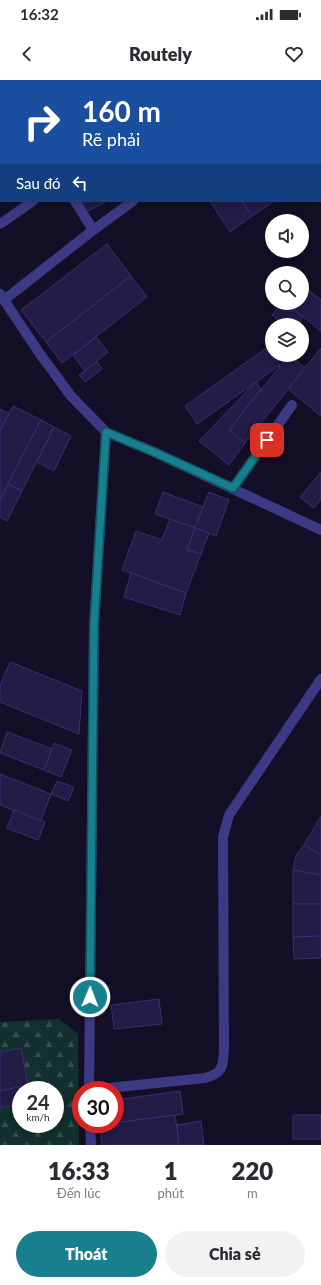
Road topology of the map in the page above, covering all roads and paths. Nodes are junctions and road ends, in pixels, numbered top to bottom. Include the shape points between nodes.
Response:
1 (32, 202) edge
2 (76, 202) edge
3 (132, 202) edge
4 (0, 224) edge
5 (92, 231) junction
6 (2, 297) edge
7 (292, 405) dead end
8 (106, 432) junction
9 (233, 488) junction
10 (321, 530) edge
11 (321, 679) edge
12 (89, 1081) edge
13 (124, 1086) edge
14 (90, 1133) edge
15 (91, 1145) edge

1 - 4 street
2 - 5 street
3 - 5 street
5 - 6 street
6 - 8 street via 71,396
7 - 9 street
8 - 9 street
8 - 12 street via 94,625
9 - 10 street
11 - 13 street via 229,814 223,837 224,1063 216,1075 205,1078
14 - 15 street

